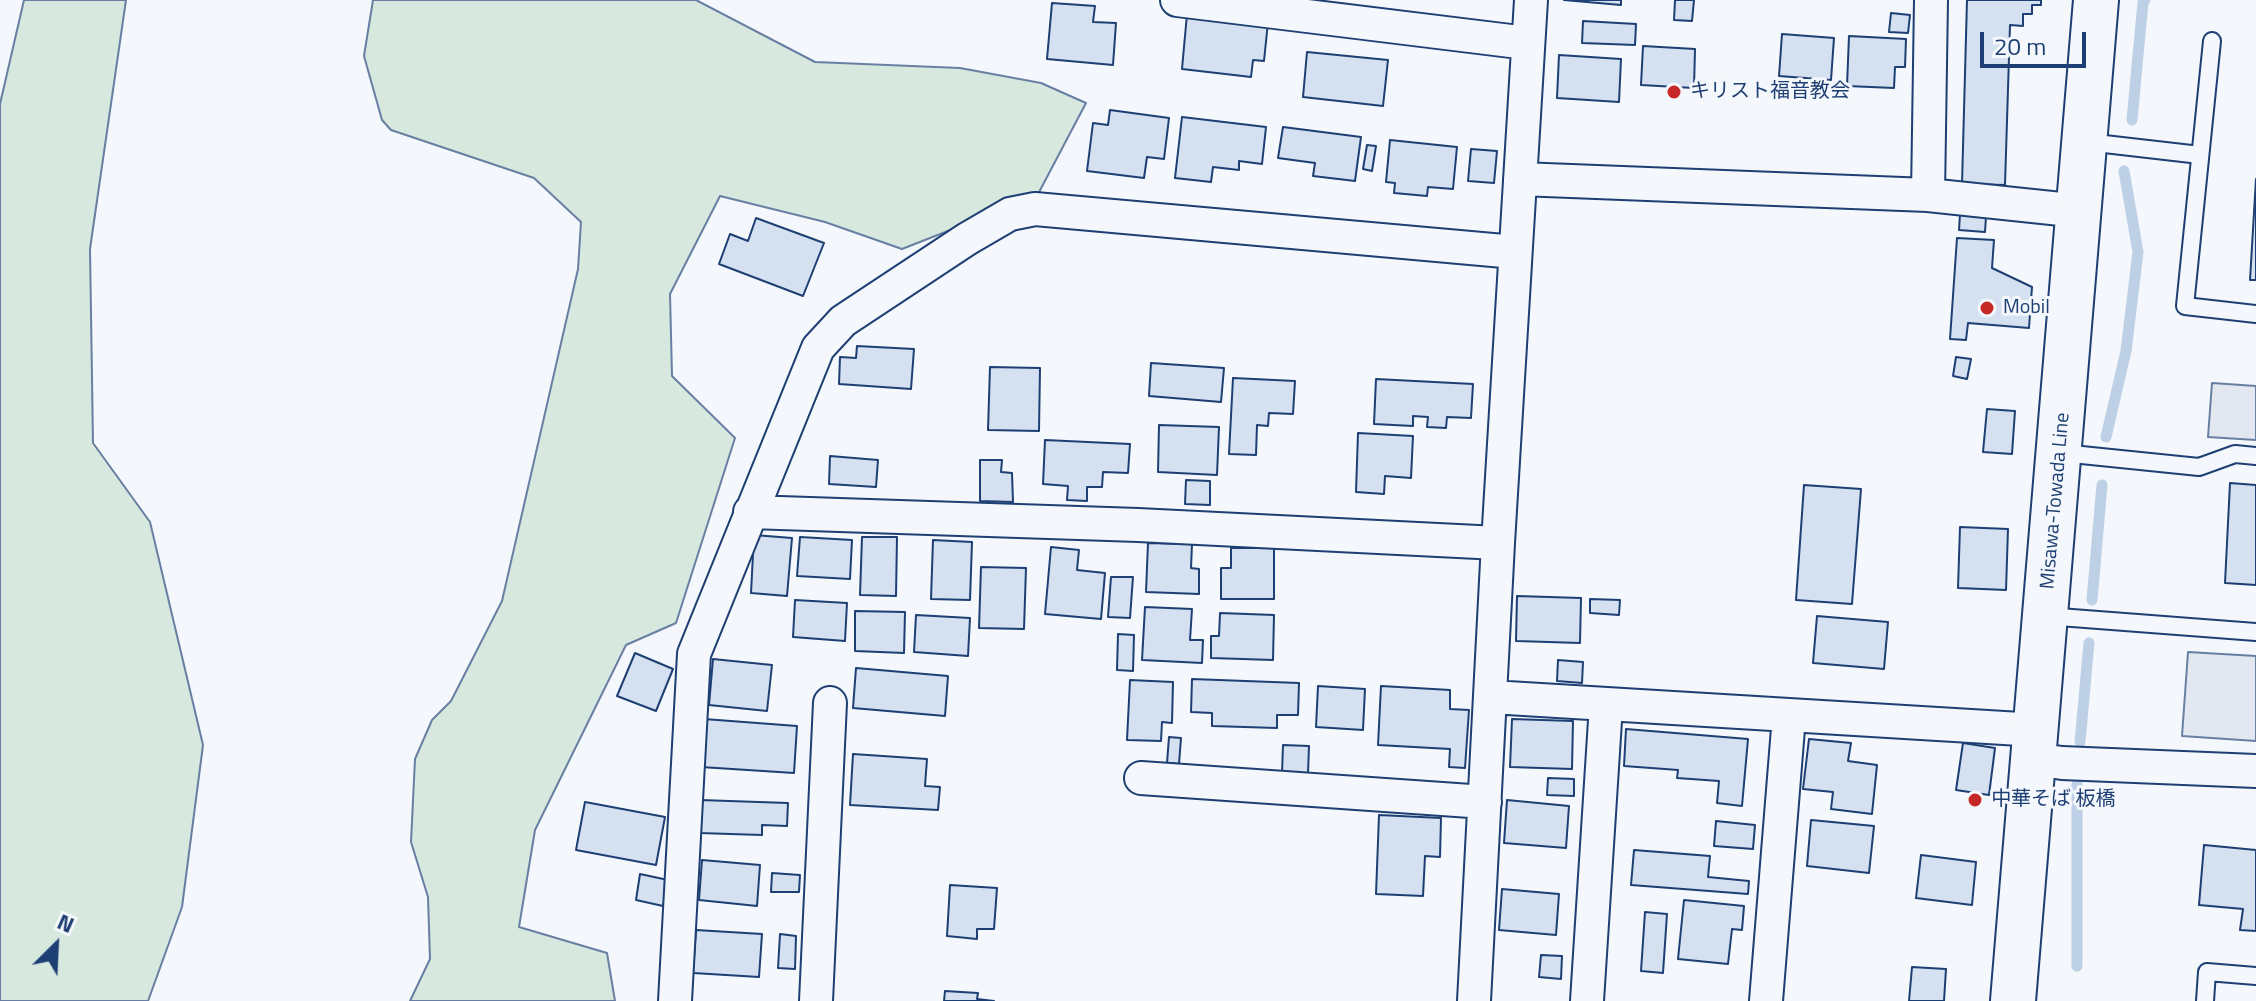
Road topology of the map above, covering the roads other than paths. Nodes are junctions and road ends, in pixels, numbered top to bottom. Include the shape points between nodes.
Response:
1 (1177, 0) edge
2 (1531, 0) edge
3 (1931, 0) edge
4 (2096, 0) edge
5 (2212, 41) dead end
6 (1527, 43) junction
7 (2085, 142) junction
8 (2200, 155) junction
9 (1520, 179) junction
10 (1928, 195) junction
11 (2080, 211) junction
12 (1515, 252) junction
13 (2256, 314) edge
14 (2060, 453) junction
15 (2256, 456) edge
16 (750, 512) junction
17 (1498, 543) junction
18 (2046, 616) junction
19 (2256, 632) edge
20 (1491, 697) junction
21 (830, 703) dead end
22 (1606, 705) junction
23 (1789, 716) junction
24 (2035, 744) junction
25 (2256, 771) edge
26 (1141, 778) dead end
27 (1485, 802) junction
28 (2256, 976) edge
29 (675, 1001) edge
30 (816, 1001) edge
31 (1474, 1001) edge
32 (1587, 1001) edge
33 (1766, 1001) edge
34 (2013, 1001) edge
35 (2205, 1001) edge

1 - 6 street
2 - 6 street
3 - 10 street
4 - 7 main road, Misawa-Towada Line
5 - 8 lane
6 - 9 street
7 - 8 lane
7 - 11 main road, Misawa-Towada Line
8 - 13 lane via 2185,306
9 - 10 street
9 - 12 street
10 - 11 street
11 - 14 main road, Misawa-Towada Line
12 - 16 street via 1035,209 1010,214 843,321 818,348
12 - 17 street
14 - 15 lane via 2199,467 2235,454
14 - 18 main road, Misawa-Towada Line
16 - 17 street
16 - 29 street via 694,654
17 - 20 street
18 - 19 lane
18 - 24 main road, Misawa-Towada Line
20 - 22 street
20 - 27 street
21 - 30 street
22 - 23 street
22 - 32 street
23 - 24 street
23 - 33 street
24 - 25 street via 2062,763
24 - 34 main road, Misawa-Towada Line
26 - 27 street
27 - 31 street
28 - 35 lane via 2207,972

